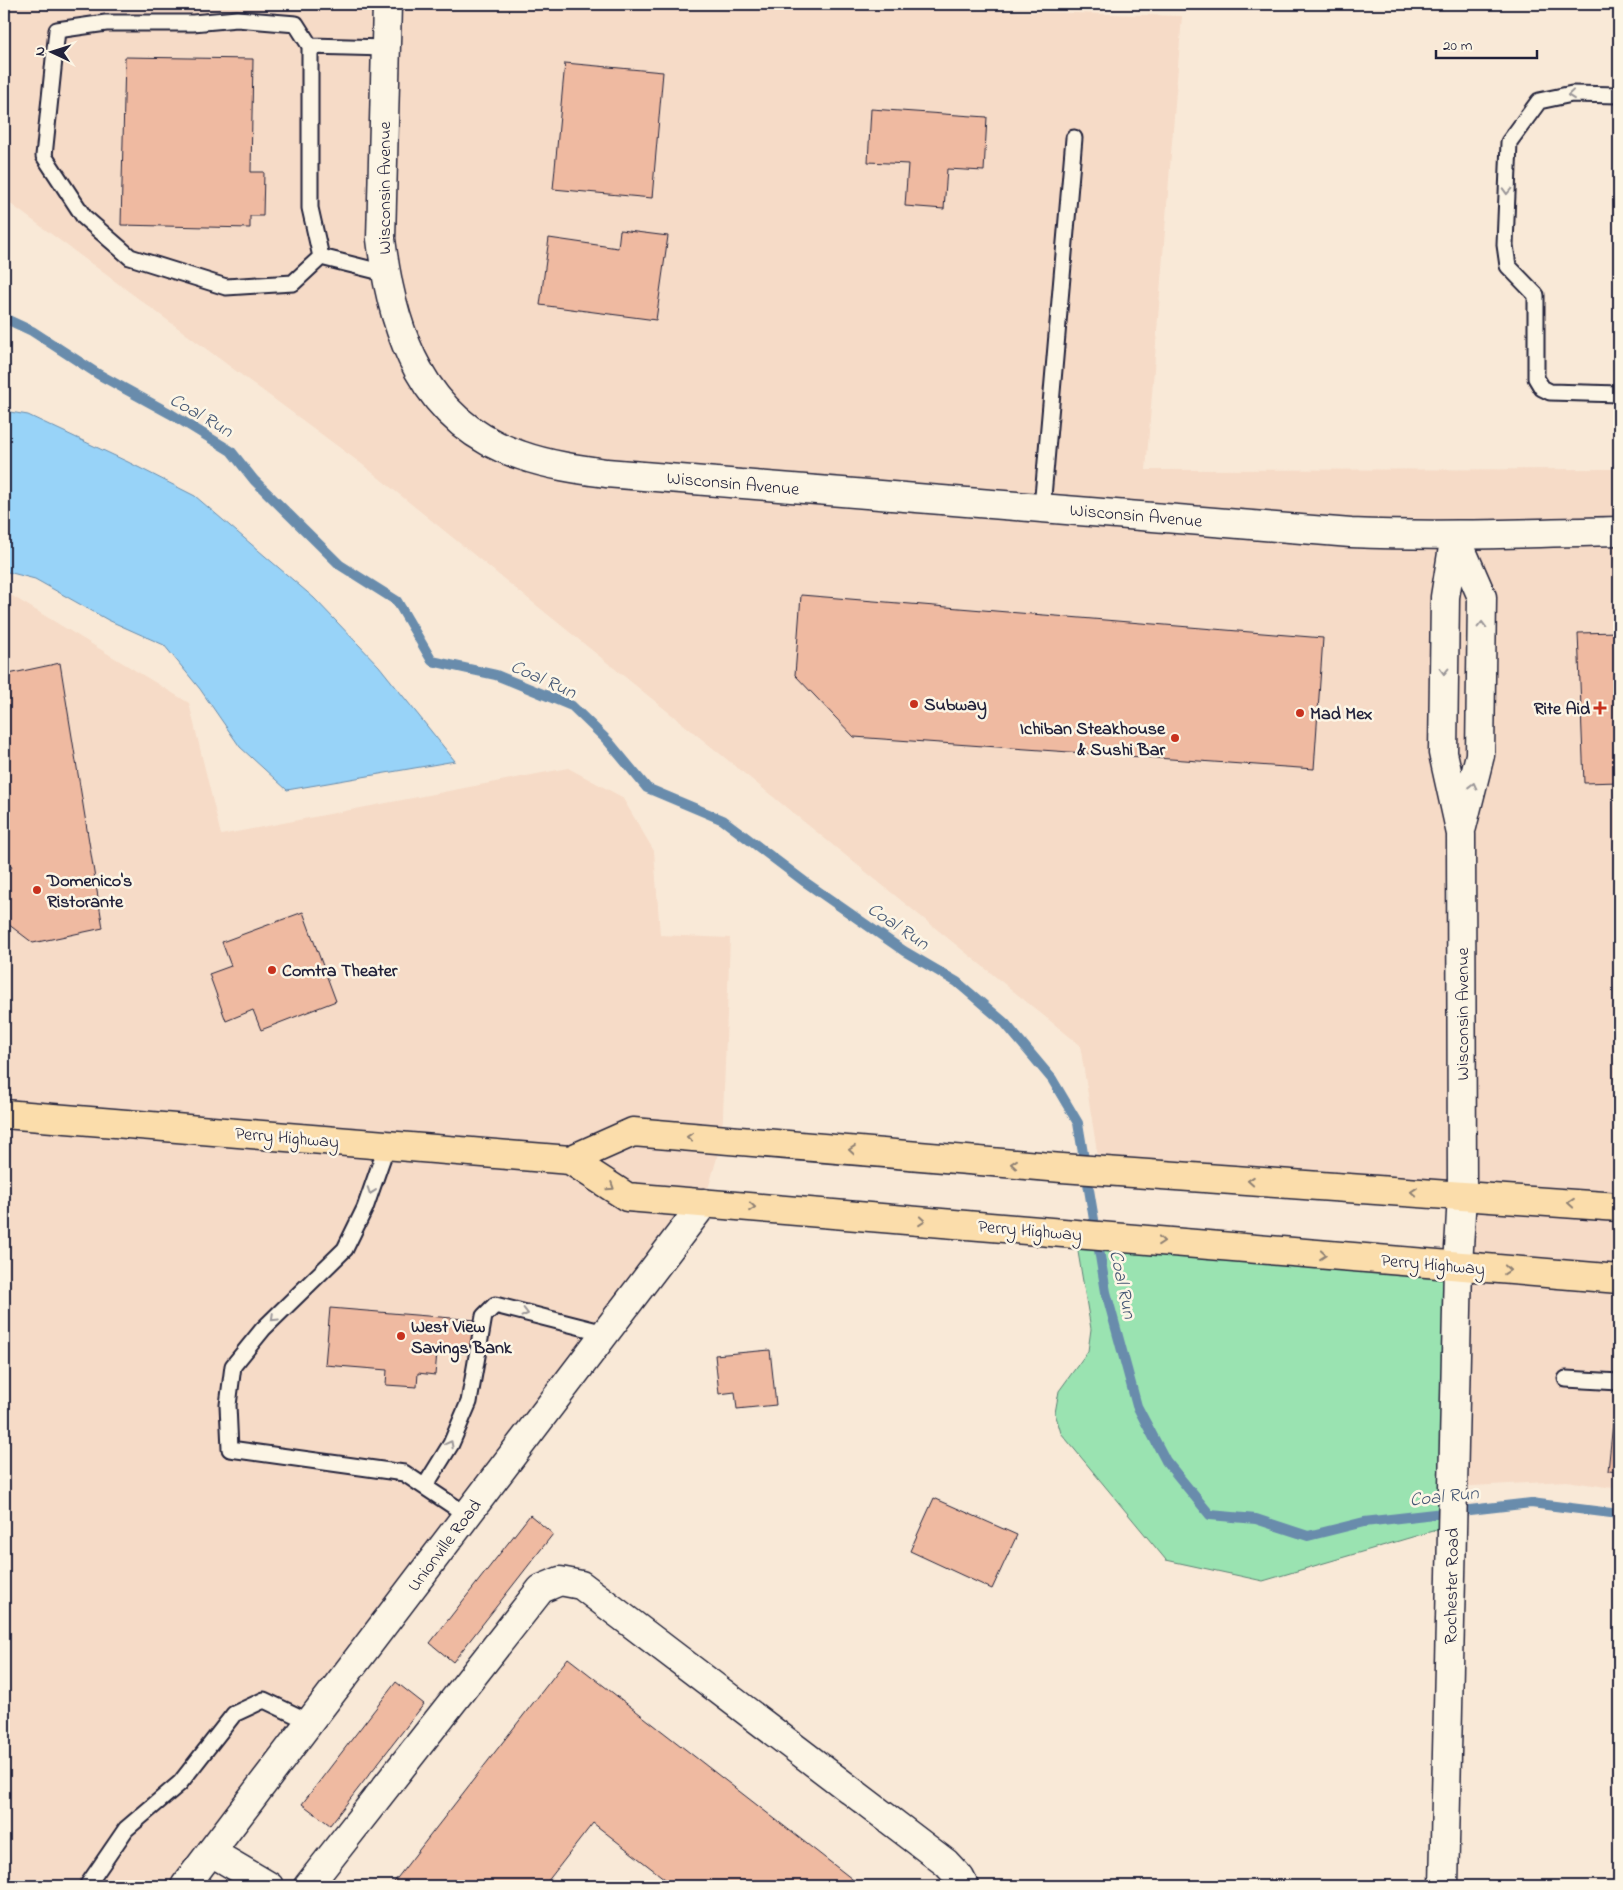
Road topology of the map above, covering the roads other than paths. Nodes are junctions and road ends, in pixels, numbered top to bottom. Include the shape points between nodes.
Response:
1 (386, 4) edge
2 (310, 46) junction
3 (386, 48) junction
4 (1619, 94) edge
5 (1074, 138) dead end
6 (321, 257) junction
7 (385, 273) junction
8 (1619, 394) edge
9 (1042, 508) junction
10 (1619, 531) edge
11 (1454, 535) junction
12 (1461, 834) junction
13 (4, 1114) edge
14 (387, 1145) junction
15 (570, 1160) junction
16 (1462, 1195) junction
17 (704, 1203) junction
18 (1619, 1207) edge
19 (1458, 1266) junction
20 (1619, 1279) edge
21 (605, 1333) junction
22 (1566, 1379) dead end
23 (1619, 1382) edge
24 (425, 1486) junction
25 (468, 1515) junction
26 (310, 1722) junction
27 (211, 1852) junction
28 (87, 1886) edge
29 (185, 1886) edge
30 (269, 1886) edge
31 (308, 1886) edge
32 (964, 1886) edge
33 (1444, 1886) edge

1 - 3 street, Wisconsin Avenue
2 - 3 lane
2 - 6 lane via 310,208
2 - 6 lane via 296,24 237,19 193,23 106,23 57,30 44,156 84,217 130,256 226,286 293,284
3 - 7 street, Wisconsin Avenue via 381,206
4 -> 8 lane via 1572,94 1539,100 1509,142 1505,245 1508,266 1536,295 1536,378 1542,388 1550,392
5 - 9 lane
6 - 7 lane
7 - 9 street, Wisconsin Avenue via 402,336 431,392 465,427 520,455 560,466 606,473
9 - 11 street, Wisconsin Avenue via 1351,533
10 - 11 street, Wisconsin Avenue
11 -> 12 street, Wisconsin Avenue via 1445,597 1443,753
12 -> 11 street, Wisconsin Avenue via 1480,755 1482,597
12 - 16 street, Wisconsin Avenue
13 - 14 main road, Perry Highway
14 - 15 main road, Perry Highway
14 -> 24 lane via 365,1208 344,1249 262,1329 233,1366 228,1405 230,1449 404,1473
16 -> 15 main road, Perry Highway via 1062,1168 633,1132
15 -> 17 main road, Perry Highway via 627,1197
18 -> 16 main road, Perry Highway
16 - 19 street, Rochester Road
17 -> 19 main road, Perry Highway
17 - 21 street, Unionville Road
19 -> 20 main road, Perry Highway
19 - 33 street, Rochester Road
24 -> 21 lane via 451,1444 469,1402 484,1316 495,1306
21 - 25 street, Unionville Road
22 - 23 lane
24 - 25 lane
25 - 26 street, Unionville Road
26 - 27 street, Unionville Road
26 - 28 lane via 264,1700 234,1714 180,1783 126,1829
27 - 29 street, Unionville Road
27 - 30 street
31 - 32 street via 541,1589 560,1580 581,1585 946,1863

